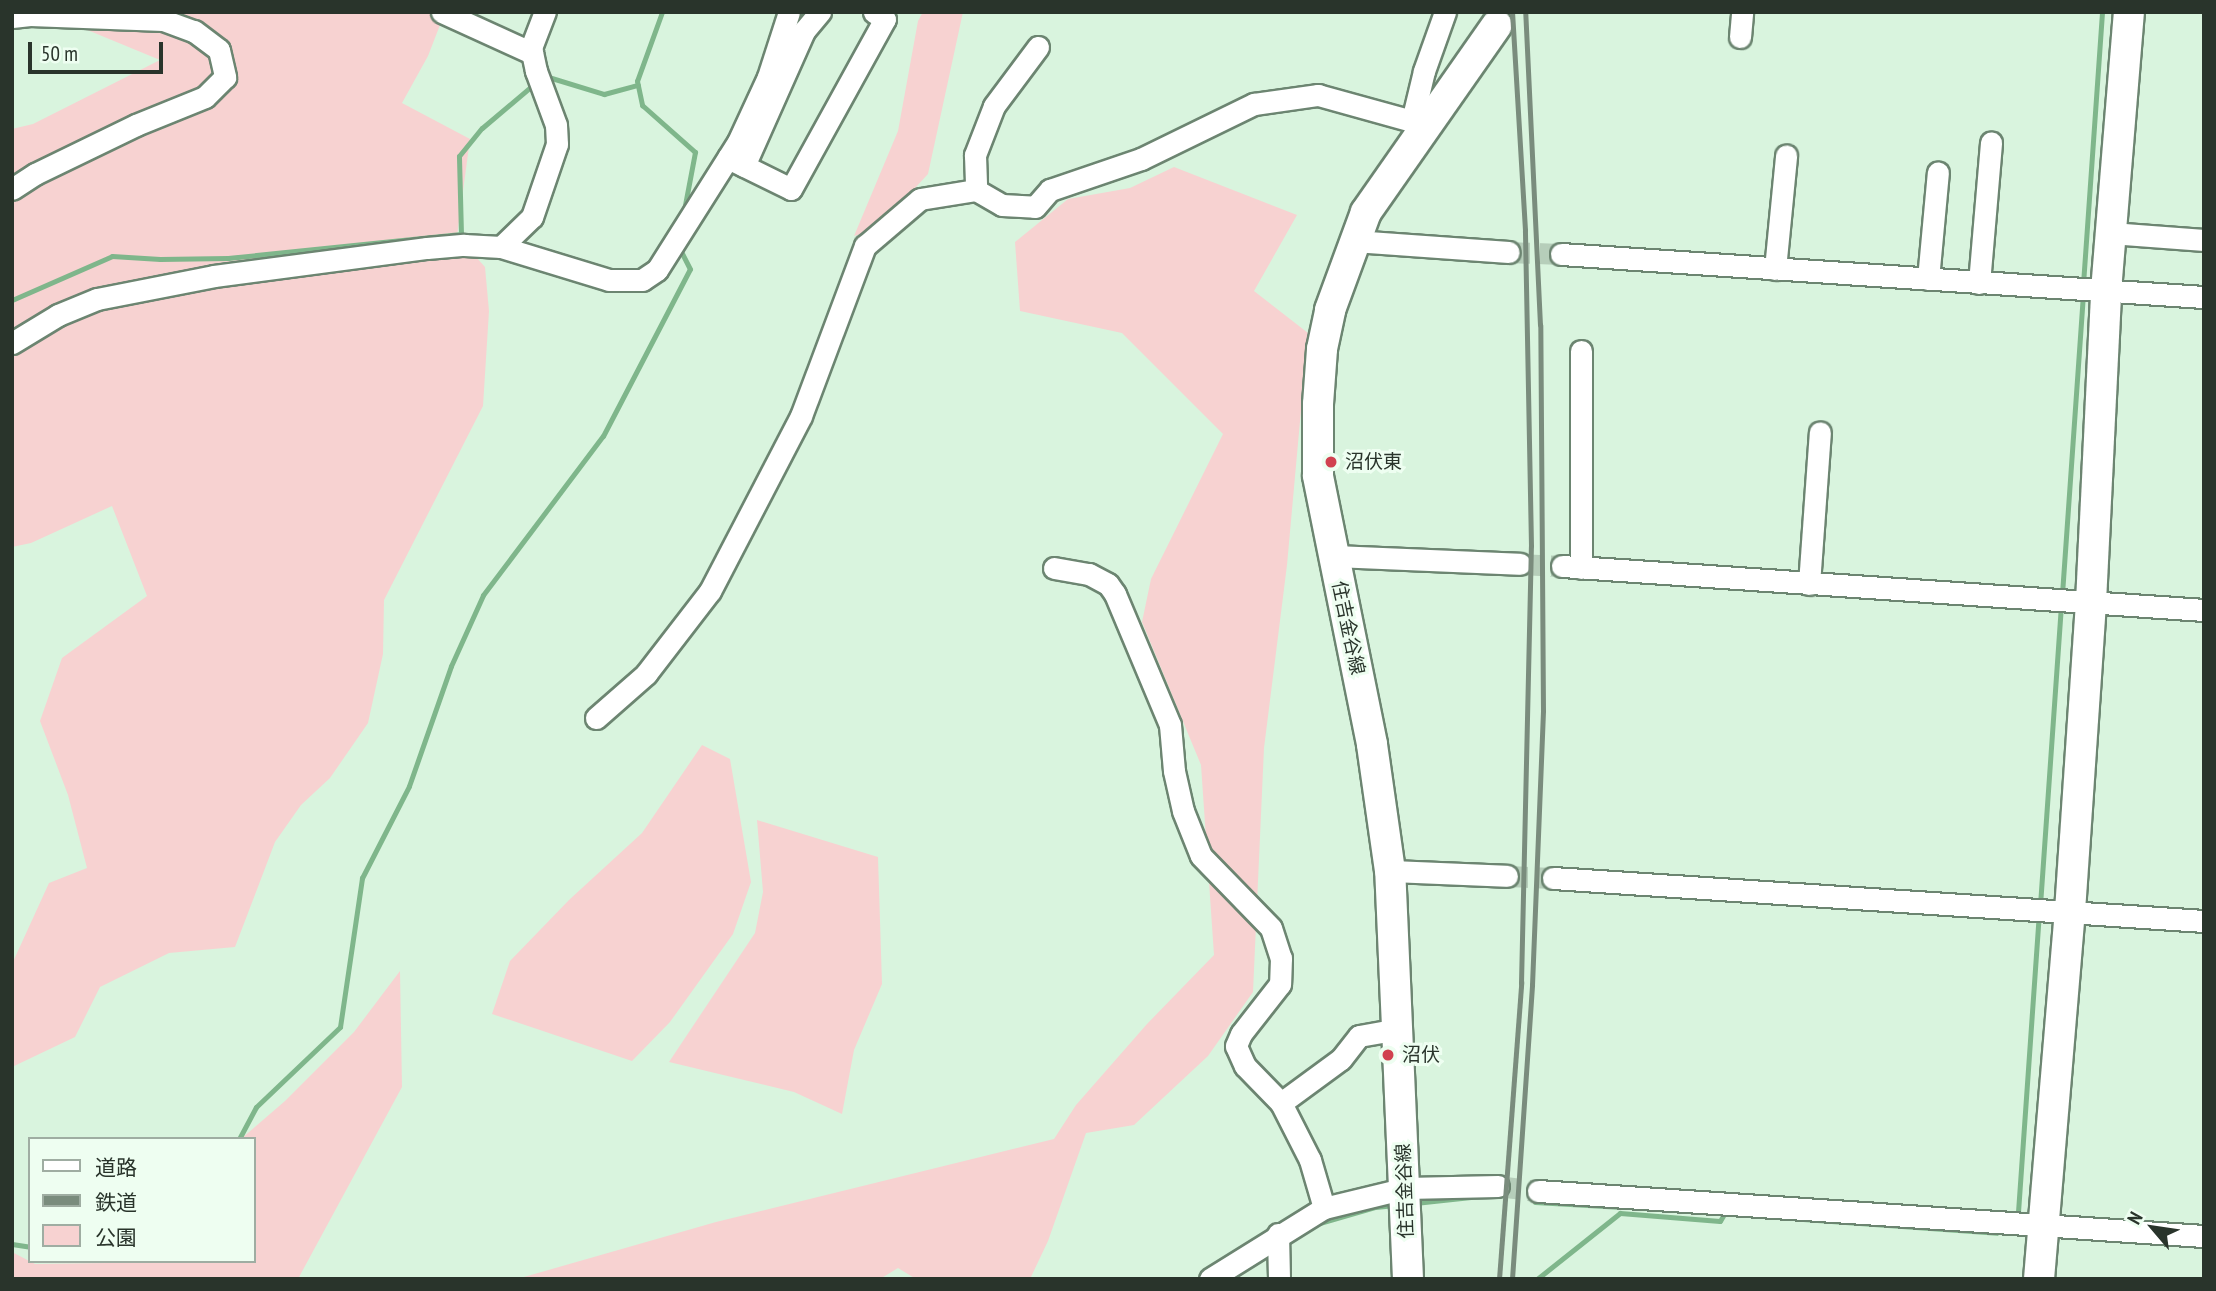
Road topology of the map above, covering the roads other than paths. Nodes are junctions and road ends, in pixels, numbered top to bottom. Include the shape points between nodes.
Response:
1 (442, 12) edge
2 (545, 12) edge
3 (789, 12) edge
4 (820, 12) edge
5 (874, 12) edge
6 (1445, 12) edge
7 (1742, 12) edge
8 (2129, 12) edge
9 (12, 17) edge
10 (1497, 25) dead end
11 (1740, 37) dead end
12 (1038, 47) dead end
13 (534, 62) junction
14 (1417, 124) junction
15 (1991, 143) dead end
16 (1786, 156) dead end
17 (736, 162) junction
18 (1938, 172) dead end
19 (12, 189) edge
20 (976, 190) junction
21 (2111, 233) junction
22 (2204, 240) edge
23 (1354, 241) junction
24 (501, 247) junction
25 (1509, 252) tunnel mouth
26 (1561, 254) tunnel mouth
27 (1775, 269) junction
28 (1928, 279) junction
29 (1979, 283) junction
30 (2091, 290) junction
31 (2204, 297) edge
32 (12, 343) edge
33 (1581, 351) dead end
34 (1820, 432) dead end
35 (1333, 556) junction
36 (1520, 564) tunnel mouth
37 (1054, 568) dead end
38 (1809, 584) junction
39 (2073, 601) junction
40 (2204, 610) edge
41 (596, 718) dead end
42 (1390, 871) junction
43 (1507, 876) tunnel mouth
44 (1553, 878) tunnel mouth
45 (2051, 911) junction
46 (2204, 921) edge
47 (1399, 1029) junction
48 (1281, 1102) junction
49 (1498, 1186) tunnel mouth
50 (1406, 1188) junction
51 (1538, 1191) tunnel mouth
52 (1324, 1208) junction
53 (2043, 1224) junction
54 (1278, 1234) junction
55 (2204, 1236) edge
56 (1210, 1279) edge
57 (1279, 1279) edge
58 (1408, 1279) edge
59 (2039, 1279) edge

1 - 13 street
2 - 13 street via 531,48
3 - 17 street
4 - 17 street via 804,31
5 - 17 street via 885,19 791,189
6 - 14 street via 1424,71
7 - 11 street
8 - 21 main road
9 - 19 street via 163,20 194,31 219,50 225,77 205,97 136,125
10 - 14 main road, 住吉金谷線
12 - 20 street via 995,106 975,155
13 - 24 street via 556,125 556,144 532,217
14 - 20 street via 1318,95 1254,104 1141,159 1050,190 1035,207 1002,205
14 - 23 main road, 住吉金谷線
15 - 29 street
16 - 27 street
17 - 24 street via 694,212 657,270 642,280 609,279
18 - 28 street
20 - 41 street via 920,199 865,246 801,416 710,591 646,674
21 - 22 street
21 - 30 main road
23 - 25 street
23 - 35 main road, 住吉金谷線 via 1330,310 1318,404 1318,475
24 - 32 street via 464,245 347,257 110,296 58,314
26 - 27 street
27 - 28 street
28 - 29 street
29 - 30 street
30 - 31 street
30 - 39 main road
33 - 38 street via 1572,567
34 - 38 street
35 - 36 street
35 - 42 main road, 住吉金谷線 via 1373,744
37 - 48 street via 1089,574 1108,584 1115,594 1170,726 1183,811 1201,856 1271,928 1281,958 1280,984 1236,1046 1245,1066
38 - 39 street
39 - 40 street
39 - 45 main road
42 - 43 street
42 - 47 main road, 住吉金谷線
44 - 45 street
45 - 46 street
45 - 53 main road
47 - 48 street via 1359,1036 1340,1059
47 - 50 main road, 住吉金谷線
48 - 52 street via 1310,1160
49 - 50 street
50 - 52 street
50 - 58 main road, 住吉金谷線
51 - 53 street
52 - 54 street
53 - 55 street
53 - 59 main road
54 - 56 street
54 - 57 street

